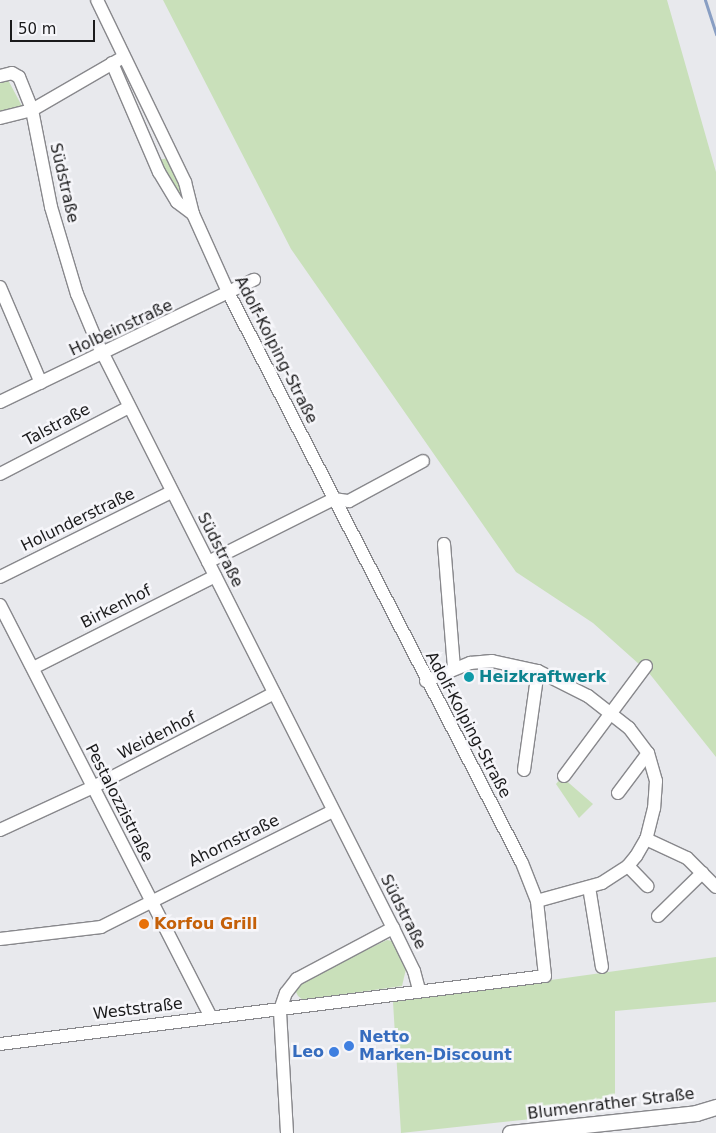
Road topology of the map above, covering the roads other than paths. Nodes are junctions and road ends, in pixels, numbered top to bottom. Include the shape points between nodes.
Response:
1 (96, 0) edge
2 (126, 56) junction
3 (112, 63) junction
4 (0, 76) edge
5 (32, 110) junction
6 (0, 118) edge
7 (193, 214) junction
8 (254, 280) dead end
9 (0, 287) edge
10 (229, 294) junction
11 (103, 355) junction
12 (42, 383) junction
13 (0, 402) edge
14 (129, 407) junction
15 (423, 461) dead end
16 (0, 474) edge
17 (171, 492) junction
18 (334, 499) junction
19 (444, 544) dead end
20 (208, 562) junction
21 (215, 576) junction
22 (0, 577) edge
23 (0, 604) edge
24 (646, 666) dead end
25 (454, 667) junction
26 (33, 668) junction
27 (538, 671) junction
28 (426, 681) junction
29 (274, 693) junction
30 (611, 712) junction
31 (648, 753) junction
32 (524, 770) dead end
33 (564, 776) dead end
34 (93, 787) junction
35 (618, 793) dead end
36 (333, 811) junction
37 (0, 830) edge
38 (646, 839) junction
39 (628, 866) junction
40 (702, 874) junction
41 (589, 886) junction
42 (647, 886) dead end
43 (716, 887) edge
44 (537, 901) junction
45 (151, 902) junction
46 (658, 916) dead end
47 (393, 928) junction
48 (0, 940) edge
49 (602, 967) dead end
50 (545, 976) joint
51 (419, 990) junction
52 (280, 1010) junction
53 (210, 1016) junction
54 (0, 1044) edge
55 (716, 1107) edge
56 (583, 1129) edge
57 (287, 1133) edge
58 (510, 1133) edge

1 - 2 street, Adolf-Kolping-Straße
2 - 3 street
2 - 7 street, Adolf-Kolping-Straße via 185,182
3 - 5 street
3 - 7 street, Adolf-Kolping-Straße via 159,172 177,202
4 - 5 street, Südstraße via 12,73 19,77
5 - 6 street
5 - 11 street, Südstraße via 62,244 77,294
7 - 10 street, Adolf-Kolping-Straße
8 - 10 street, Holbeinstraße
9 - 12 street
10 - 11 street, Holbeinstraße
10 - 18 street, Adolf-Kolping-Straße
11 - 12 street, Holbeinstraße
11 - 14 street, Südstraße
12 - 13 street, Holbeinstraße
14 - 16 street, Talstraße
14 - 17 street, Südstraße
15 - 18 street via 349,501
17 - 20 street, Südstraße
17 - 22 street, Holunderstraße
18 - 20 street
18 - 28 street, Adolf-Kolping-Straße
19 - 25 street
20 - 21 street, Südstraße
21 - 26 street, Birkenhof
21 - 29 street, Südstraße
23 - 26 street, Pestalozzistraße
24 - 30 street
25 - 27 street via 492,661
25 - 28 street
26 - 34 street, Pestalozzistraße
27 - 30 street via 573,686
27 - 32 street
28 - 44 street, Adolf-Kolping-Straße via 522,863
29 - 34 street, Weidenhof
29 - 36 street, Südstraße
30 - 31 street via 629,728
30 - 33 street
31 - 35 street
31 - 38 street via 656,781 654,808
34 - 37 street, Weidenhof
34 - 45 street, Pestalozzistraße
36 - 45 street, Ahornstraße
36 - 47 street, Südstraße
38 - 39 street
38 - 40 street via 687,858
39 - 41 street via 602,883
39 - 42 street
40 - 43 street
40 - 46 street
41 - 44 street
41 - 49 street
44 - 50 street, Adolf-Kolping-Straße
45 - 48 street, Ahornstraße via 93,929
45 - 53 street, Pestalozzistraße
47 - 51 street, Südstraße via 414,971
47 - 52 street via 296,979
50 - 51 street, Weststraße
51 - 52 street, Weststraße
52 - 53 street, Weststraße
52 - 57 street
53 - 54 street, Weststraße
55 - 56 street, Blumenrather Straße via 696,1113
56 - 58 street, Blumenrather Straße

